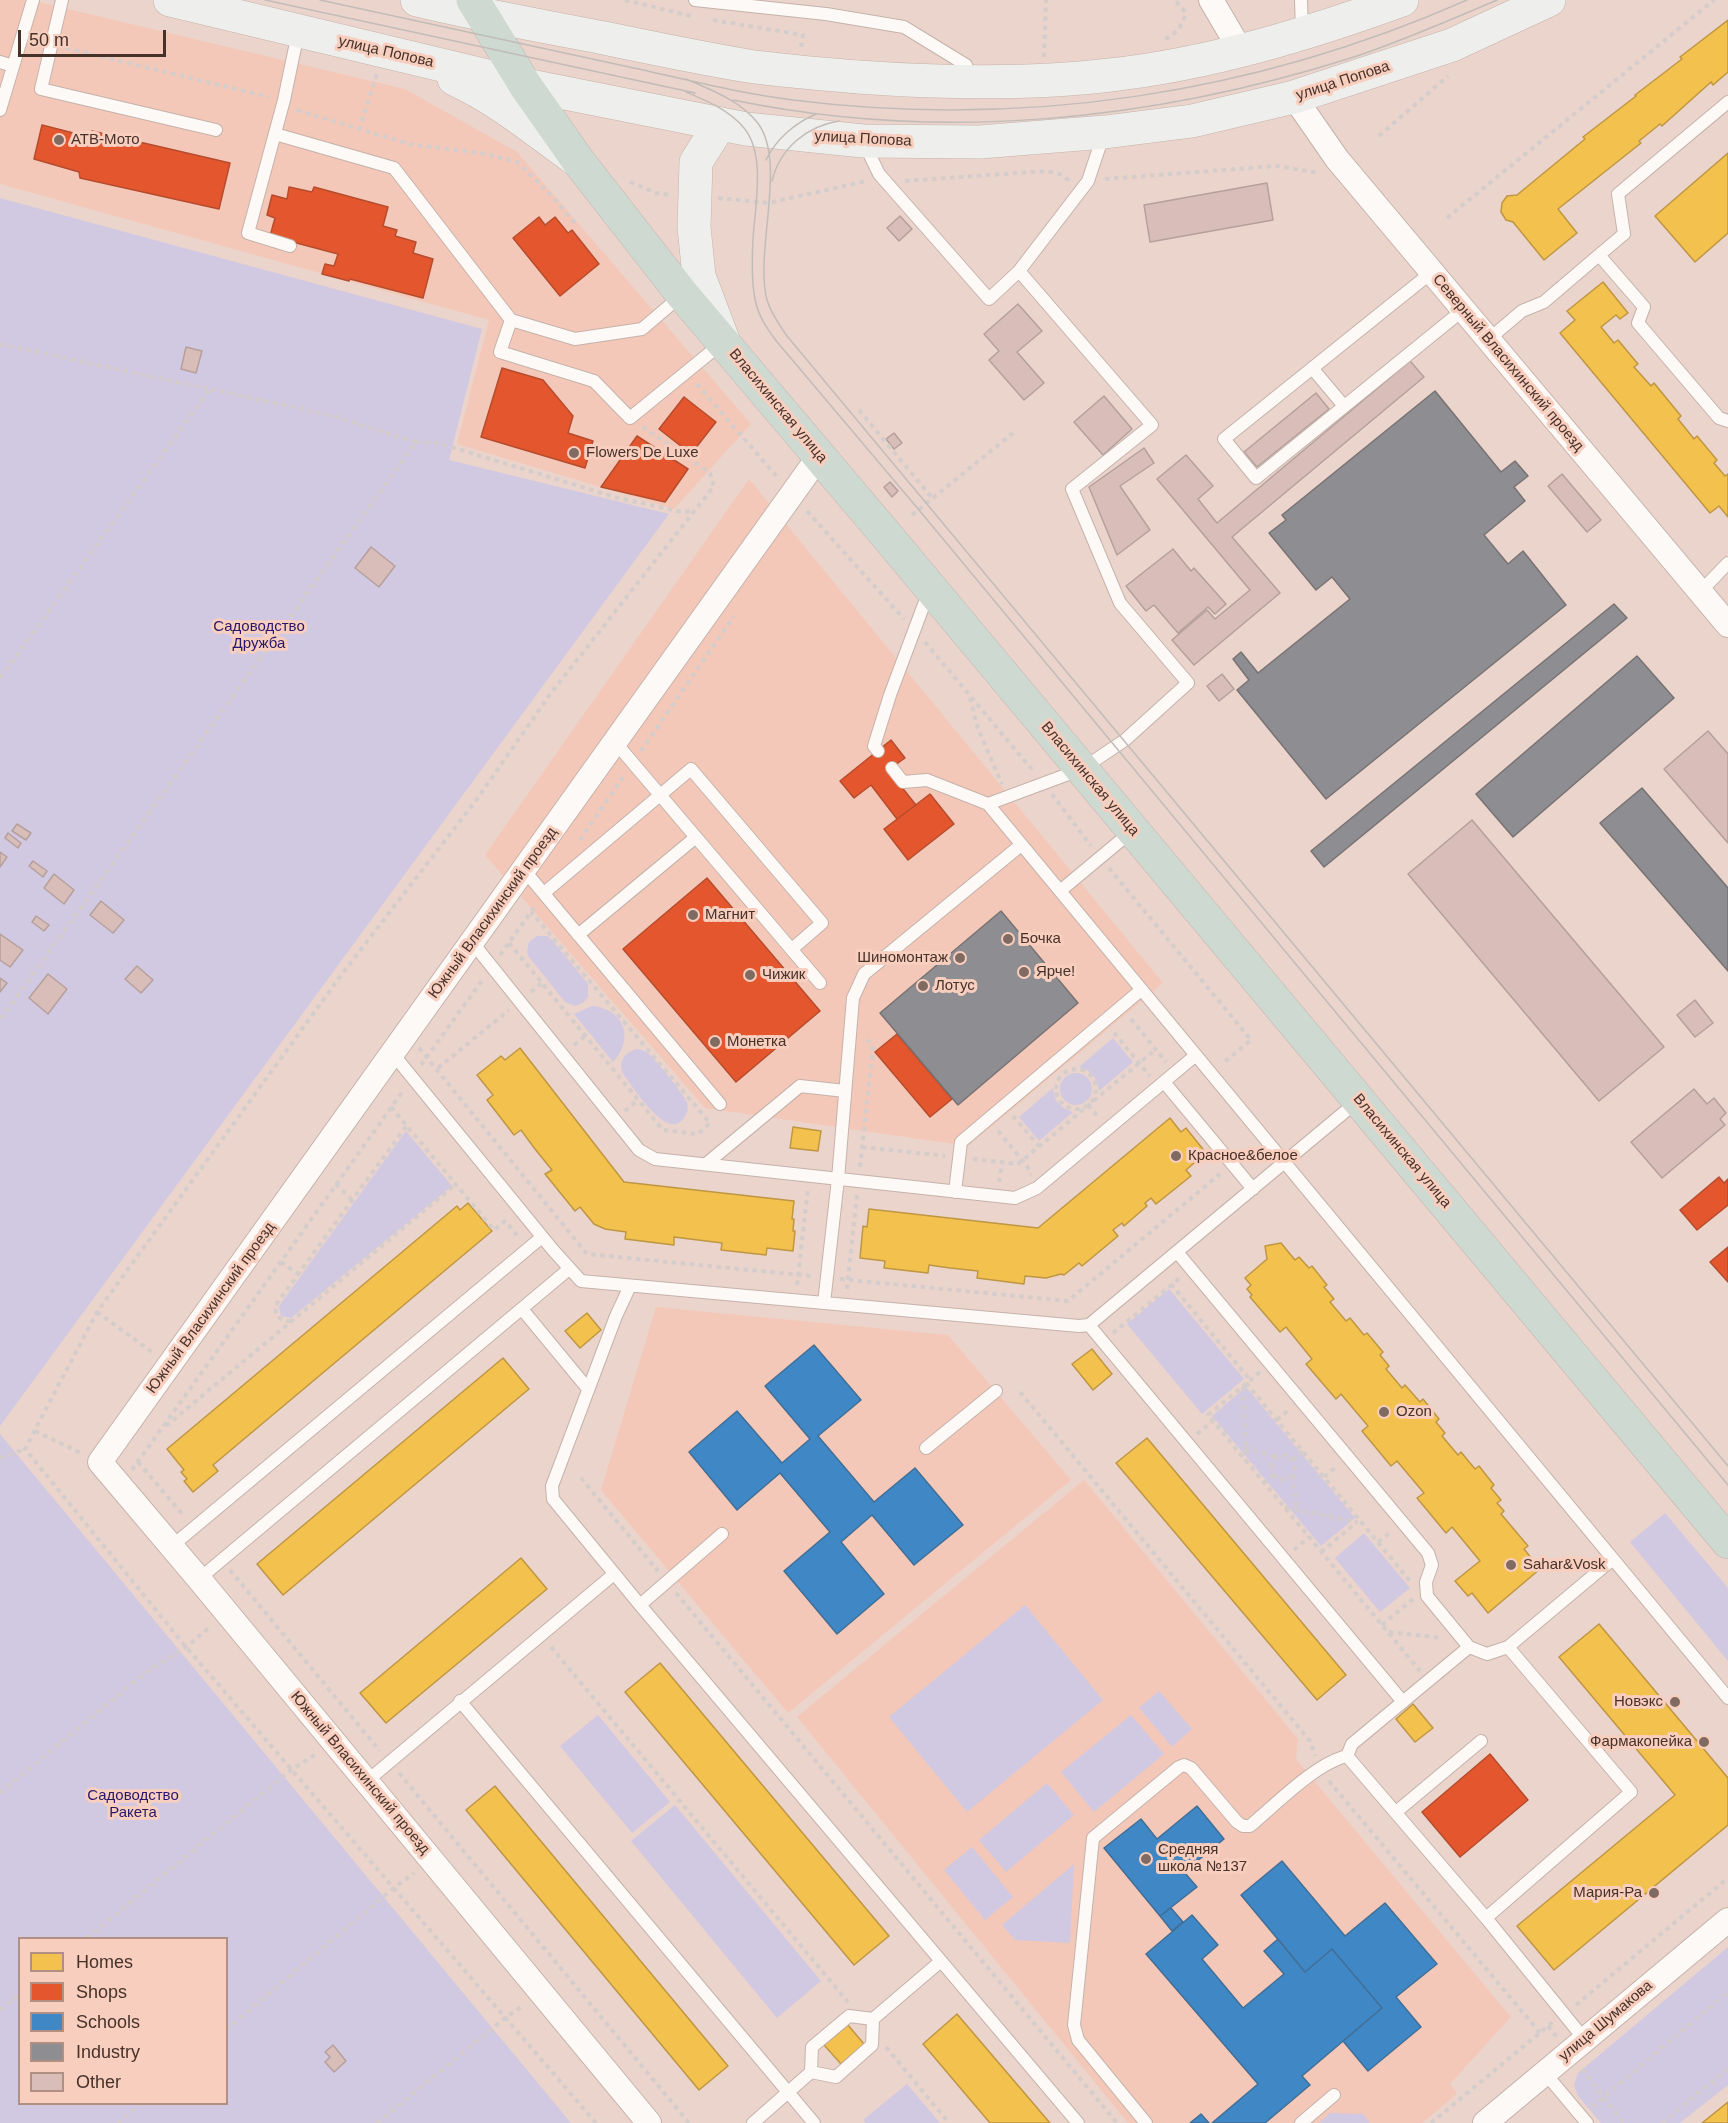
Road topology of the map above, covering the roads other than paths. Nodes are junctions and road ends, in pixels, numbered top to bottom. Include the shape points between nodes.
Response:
1 (33, 0) edge
2 (62, 0) edge
3 (170, 0) edge
4 (417, 0) edge
5 (695, 0) edge
6 (1211, 0) edge
7 (1301, 0) edge
8 (1402, 0) edge
9 (1550, 0) edge
10 (487, 5) edge
11 (299, 32) junction
12 (1302, 33) junction
13 (1241, 51) junction
14 (0, 62) edge
15 (389, 64) junction
16 (13, 66) junction
17 (970, 81) junction
18 (525, 85) junction
19 (1294, 97) junction
20 (1728, 102) edge
21 (0, 110) edge
22 (720, 124) junction
23 (216, 130) dead end
24 (1105, 132) junction
25 (275, 134) junction
26 (863, 141) junction
27 (579, 162) junction
28 (290, 246) dead end
29 (1599, 255) junction
30 (1019, 271) junction
31 (1432, 272) junction
32 (682, 294) junction
33 (1463, 310) junction
34 (511, 320) junction
35 (1489, 339) junction
36 (723, 342) junction
37 (1312, 368) junction
38 (1344, 406) junction
39 (1728, 421) edge
40 (820, 455) junction
41 (1728, 563) edge
42 (930, 587) junction
43 (1701, 591) junction
44 (1728, 625) edge
45 (615, 742) junction
46 (878, 751) dead end
47 (892, 768) dead end
48 (1082, 770) junction
49 (660, 795) junction
50 (988, 804) junction
51 (1133, 830) junction
52 (696, 837) junction
53 (1021, 845) junction
54 (524, 870) junction
55 (1060, 891) junction
56 (544, 893) junction
57 (578, 935) junction
58 (472, 942) junction
59 (792, 949) junction
60 (820, 983) dead end
61 (1141, 990) junction
62 (393, 1054) junction
63 (1196, 1055) junction
64 (1161, 1084) junction
65 (845, 1091) junction
66 (1359, 1100) junction
67 (720, 1104) dead end
68 (1284, 1162) junction
69 (706, 1164) junction
70 (838, 1179) junction
71 (1253, 1189) junction
72 (955, 1192) junction
73 (542, 1237) junction
74 (1177, 1252) junction
75 (569, 1269) junction
76 (630, 1286) junction
77 (824, 1303) junction
78 (522, 1309) junction
79 (1089, 1325) junction
80 (588, 1389) junction
81 (996, 1391) dead end
82 (926, 1448) dead end
83 (722, 1534) dead end
84 (1728, 1542) edge
85 (172, 1546) junction
86 (1613, 1559) junction
87 (614, 1574) junction
88 (200, 1579) junction
89 (640, 1605) junction
90 (1467, 1643) junction
91 (1508, 1647) junction
92 (1728, 1698) edge
93 (460, 1701) junction
94 (1403, 1702) junction
95 (1481, 1741) dead end
96 (1347, 1756) junction
97 (366, 1781) junction
98 (1396, 1812) junction
99 (1486, 1918) junction
100 (1728, 1920) edge
101 (941, 1961) junction
102 (869, 2023) junction
103 (1577, 2046) junction
104 (811, 2072) junction
105 (1545, 2073) junction
106 (787, 2092) junction
107 (1334, 2096) dead end
108 (1584, 2120) edge
109 (650, 2123) edge
110 (753, 2123) edge
111 (813, 2123) edge
112 (1078, 2123) edge
113 (1146, 2123) edge
114 (1301, 2123) edge
115 (1485, 2123) edge

1 - 16 lane
2 - 23 lane via 41,89
3 - 11 main road, улица Попова
4 - 10 main road
5 - 17 lane via 904,27 966,65
6 - 13 street
7 - 12 lane
8 - 12 main road
9 - 19 main road, улица Попова via 1452,45
10 - 17 main road via 603,38 751,66 918,81
10 - 18 highway, Власихинская улица
11 - 15 main road, улица Попова
11 - 25 lane
12 - 13 main road
13 - 17 main road via 1110,75
14 - 16 lane
15 - 18 main road, улица Попова
15 - 27 main road via 471,87
16 - 21 lane
18 - 22 main road, улица Попова
18 - 27 highway, Власихинская улица
19 - 24 main road, улица Попова via 1192,121
19 - 31 street, Северный Власихинский проезд via 1337,159
20 - 29 lane via 1618,194 1624,234
22 - 26 main road, улица Попова
22 - 36 main road via 696,162 694,227 699,276
24 - 26 main road, улица Попова via 980,142
24 - 30 lane via 1088,181
25 - 28 lane via 248,233
25 - 34 lane via 394,168
26 - 30 lane via 879,174 989,298
27 - 32 highway, Власихинская улица
29 - 35 lane via 1544,302 1522,312
29 - 39 lane via 1644,307 1638,323 1719,418
30 - 48 lane via 1152,425 1072,489 1120,603 1188,683 1125,740
31 - 33 street, Северный Власихинский проезд
31 - 37 lane
32 - 34 lane via 642,329 575,339
32 - 36 highway, Власихинская улица
33 - 35 street, Северный Власихинский проезд
33 - 38 lane
34 - 36 lane via 500,352 594,381 630,418
35 - 43 street, Северный Власихинский проезд
36 - 40 highway, Власихинская улица
37 - 38 lane
37 - 38 lane via 1224,439 1256,478
40 - 42 highway, Власихинская улица
40 - 45 street, Южный Власихинский проезд via 799,503
41 - 43 lane
42 - 46 lane via 890,695 874,746
42 - 48 highway, Власихинская улица
43 - 44 street, Северный Власихинский проезд
45 - 49 lane
45 - 54 street, Южный Власихинский проезд
47 - 50 lane via 903,782 927,780
48 - 50 lane
48 - 51 highway, Власихинская улица
49 - 52 lane
49 - 56 lane
49 - 59 lane via 691,769 699,778 822,923
50 - 53 lane
51 - 55 lane
51 - 66 highway, Власихинская улица
52 - 57 lane
52 - 59 lane
53 - 55 lane
53 - 65 lane via 864,974 853,998
54 - 56 lane
54 - 58 street, Южный Власихинский проезд
55 - 61 lane
56 - 57 lane
57 - 67 lane
58 - 62 street, Южный Власихинский проезд
58 - 69 lane via 639,1150 655,1159
59 - 60 lane
61 - 63 lane
61 - 72 lane via 961,1142
62 - 73 lane
62 - 85 street, Южный Власихинский проезд via 100,1462
63 - 64 lane
63 - 68 lane
64 - 71 lane
64 - 72 lane via 1037,1188 1015,1198
65 - 69 lane via 800,1086
65 - 70 lane
66 - 68 lane
66 - 84 highway, Власихинская улица
68 - 71 lane
68 - 86 lane
69 - 70 lane
70 - 72 lane
70 - 77 lane
71 - 74 lane
73 - 75 lane
73 - 85 lane
74 - 79 lane
74 - 90 lane via 1428,1553 1432,1565 1426,1582 1427,1596
75 - 76 lane via 581,1281
75 - 78 lane
76 - 77 lane
76 - 80 lane
77 - 79 lane
78 - 80 lane
78 - 88 lane
79 - 94 lane
80 - 87 lane via 552,1486 553,1499
81 - 82 lane
83 - 89 lane
85 - 88 street, Южный Власихинский проезд
86 - 91 lane
86 - 92 lane
87 - 89 lane
87 - 93 lane
88 - 97 street, Южный Власихинский проезд
89 - 101 lane
90 - 91 lane via 1487,1654
90 - 94 lane
91 - 99 lane via 1631,1792
93 - 97 lane
93 - 106 lane
94 - 96 lane via 1352,1744
95 - 98 lane
96 - 98 lane
96 - 113 lane via 1319,1769 1250,1826 1237,1822 1191,1768 1184,1765 1093,1838 1074,2025 1078,2040
97 - 109 street, Южный Власихинский проезд
98 - 99 lane
99 - 103 lane via 1564,2014
100 - 103 street, улица Шумакова
101 - 102 lane
101 - 112 lane
102 - 104 lane via 849,2016 812,2047
102 - 104 lane via 872,2045 836,2077
103 - 105 street, улица Шумакова
104 - 106 lane
105 - 108 lane
105 - 115 street, улица Шумакова
106 - 110 lane
106 - 111 lane
107 - 114 lane

